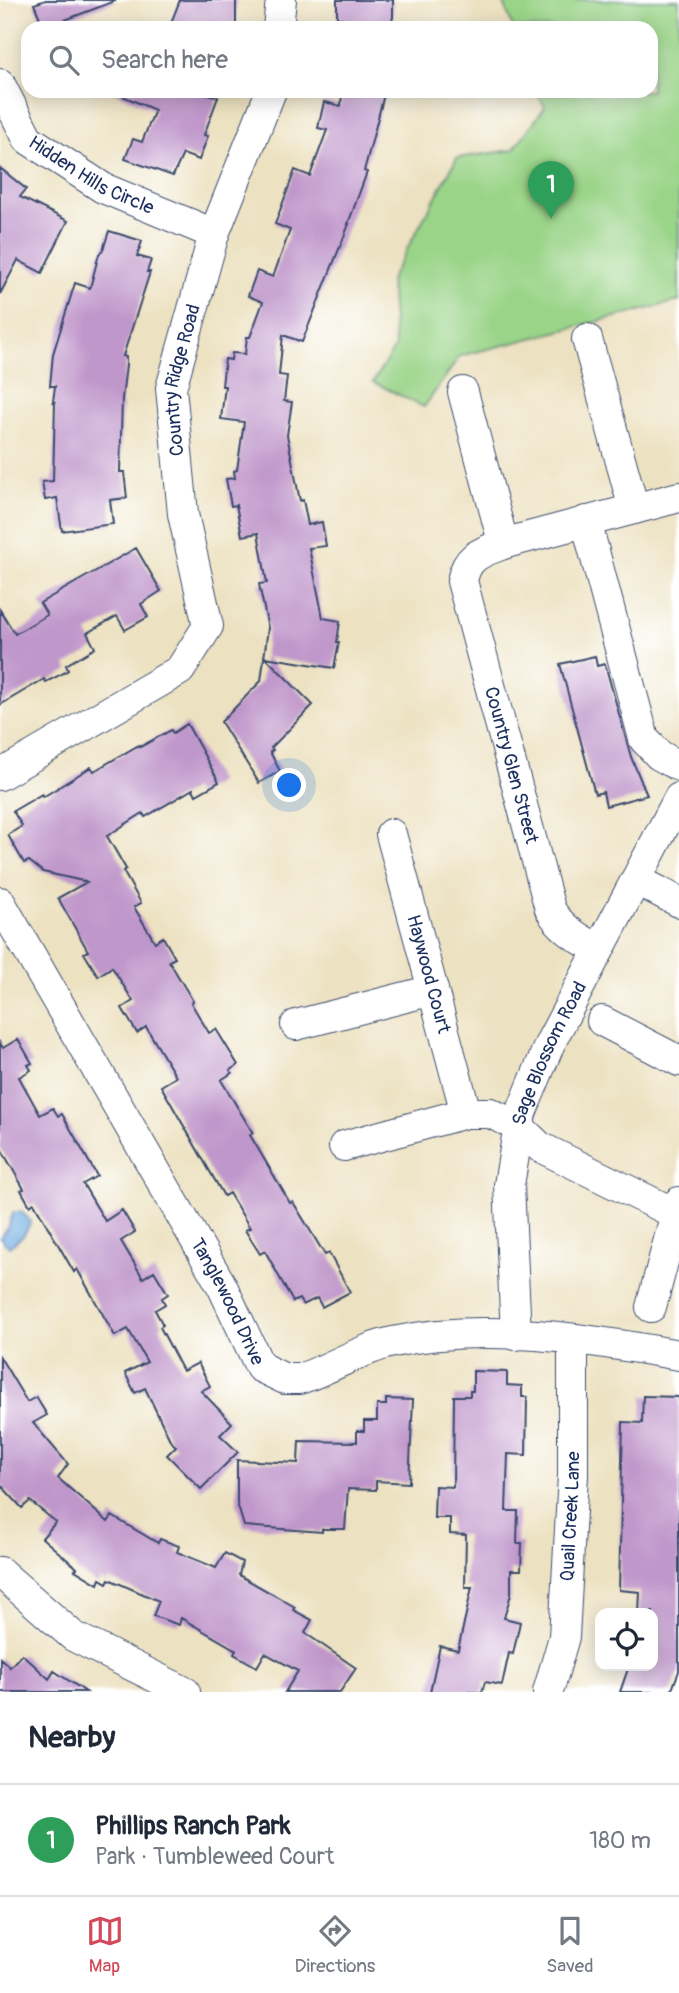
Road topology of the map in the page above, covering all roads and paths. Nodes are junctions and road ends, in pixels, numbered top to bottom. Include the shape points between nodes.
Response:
1 (281, 0) edge
2 (279, 21) edge
3 (0, 84) edge
4 (268, 98) edge
5 (214, 234) junction
6 (587, 340) dead end
7 (463, 392) dead end
8 (679, 497) edge
9 (634, 509) junction
10 (586, 522) junction
11 (506, 543) junction
12 (679, 766) edge
13 (0, 775) edge
14 (679, 798) edge
15 (391, 834) dead end
16 (637, 880) junction
17 (0, 902) edge
18 (679, 902) edge
19 (599, 950) junction
20 (433, 990) junction
21 (601, 1020) dead end
22 (296, 1025) dead end
23 (679, 1061) edge
24 (466, 1113) junction
25 (518, 1126) junction
26 (344, 1146) dead end
27 (677, 1208) edge
28 (651, 1307) dead end
29 (516, 1335) junction
30 (573, 1339) junction
31 (679, 1355) edge
32 (0, 1572) edge
33 (185, 1692) edge
34 (548, 1692) edge

1 - 2 street
3 - 5 street, Hidden Hills Circle via 28,139 103,188
4 - 5 street, Country Ridge Road
5 - 13 street, Country Ridge Road via 171,388 183,514 208,626 180,670
6 - 9 street
7 - 11 street
8 - 9 street
9 - 10 street
10 - 11 street
10 - 12 street via 643,739
11 - 19 street, Country Glen Street via 472,558 463,581 550,909 564,928
14 - 16 street, Sage Blossom Road
15 - 20 street, Haywood Court
16 - 18 street
16 - 19 street, Sage Blossom Road
17 - 29 street, Tanglewood Drive via 222,1286 260,1367 285,1379 299,1379 391,1342
19 - 25 street, Sage Blossom Road via 539,1067
20 - 22 street
20 - 24 street, Haywood Court
21 - 23 street
24 - 25 street via 490,1113
24 - 26 street
25 - 27 street via 540,1147
25 - 29 street, Sage Blossom Road via 509,1185
27 - 28 street
29 - 30 street, Tanglewood Drive
30 - 31 street, Tanglewood Drive
30 - 34 street, Quail Creek Lane via 573,1475 564,1637
32 - 33 street via 73,1636

